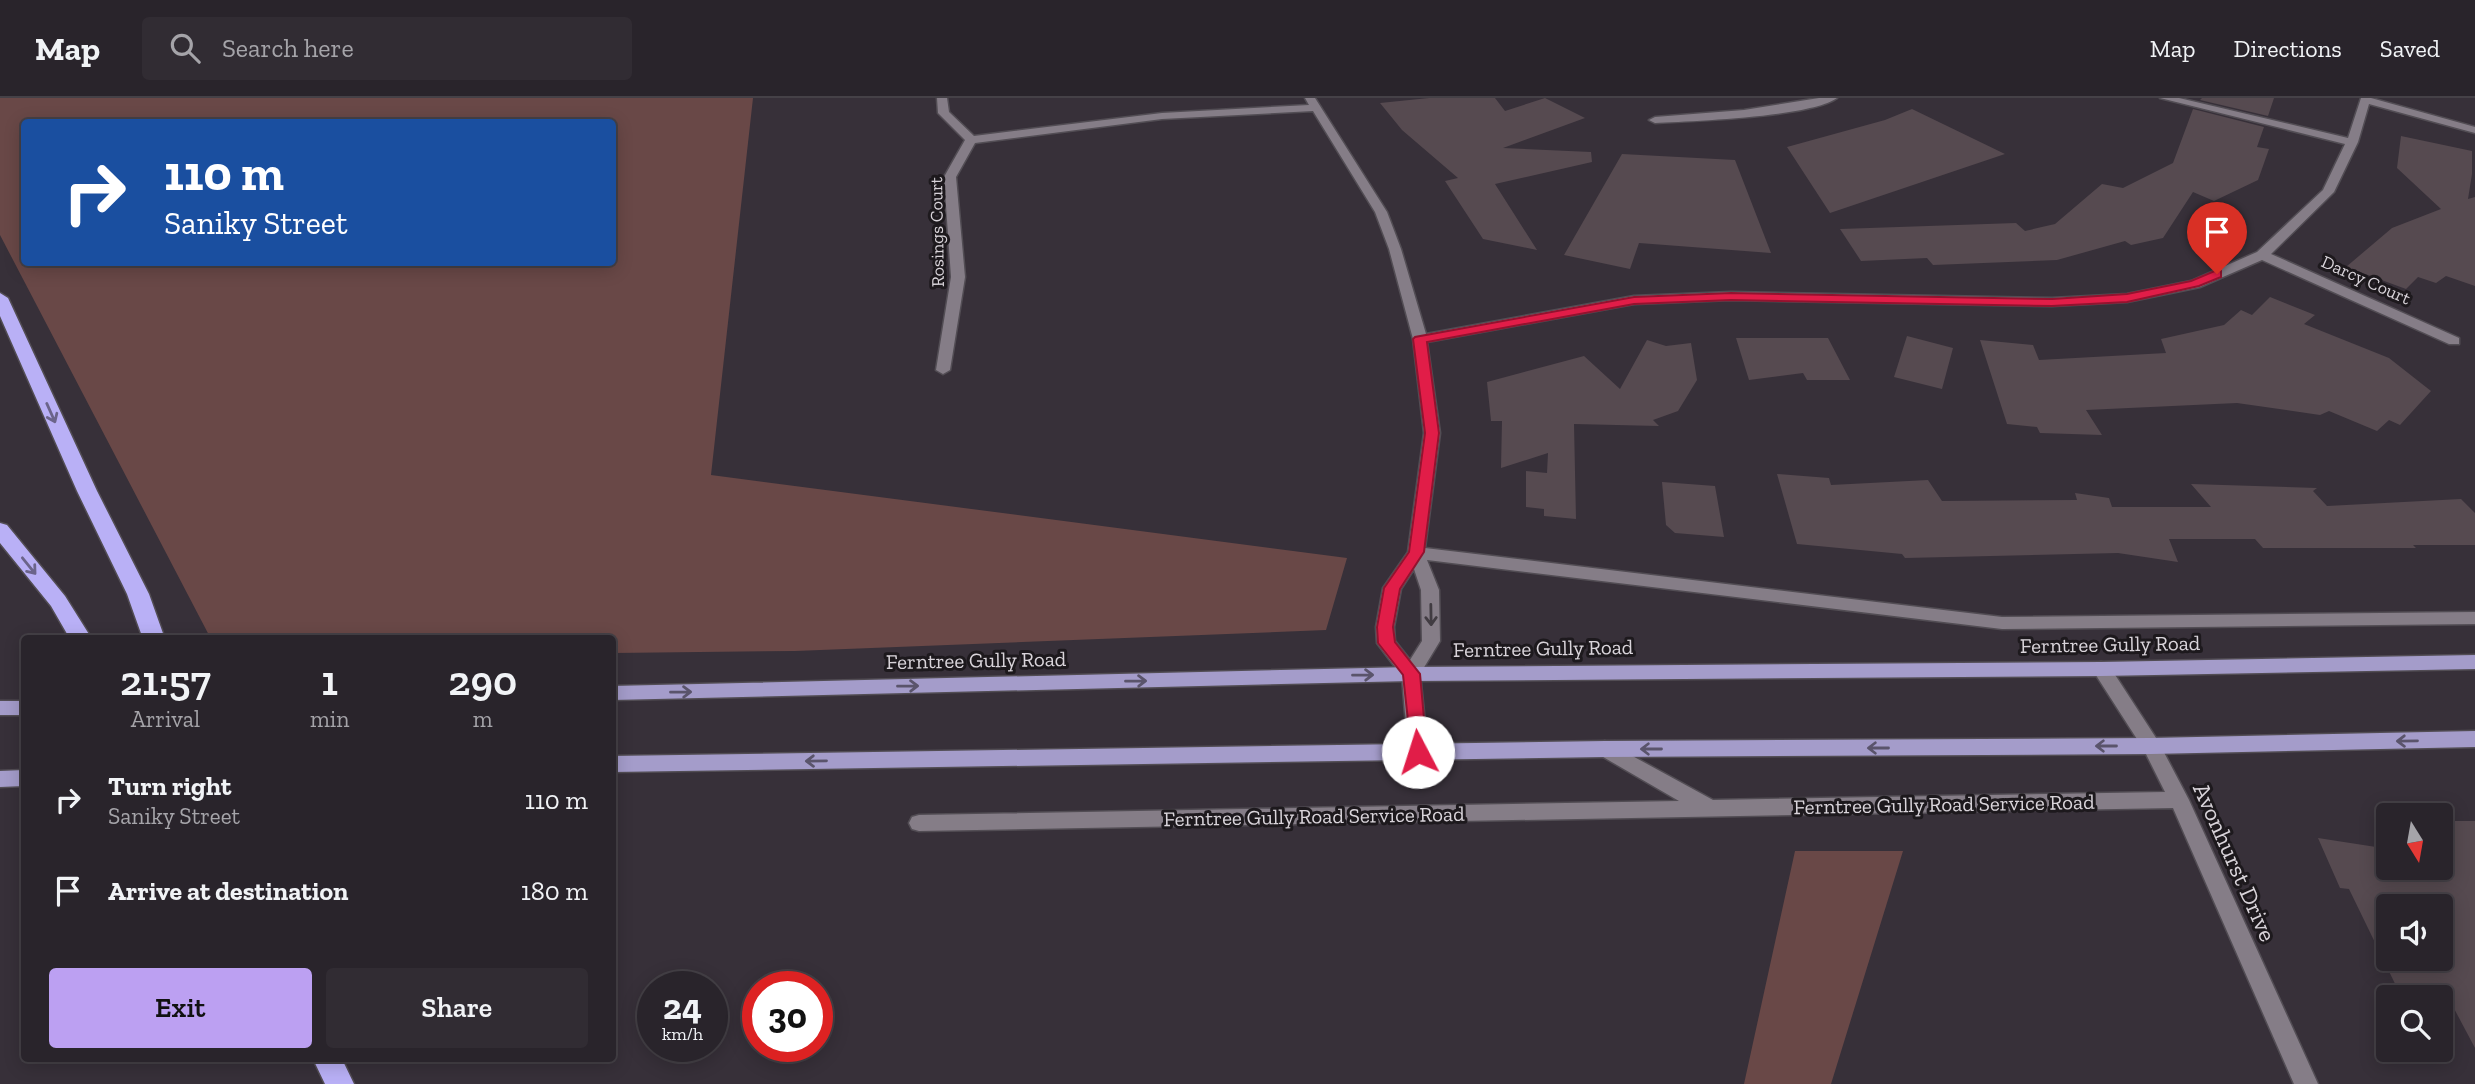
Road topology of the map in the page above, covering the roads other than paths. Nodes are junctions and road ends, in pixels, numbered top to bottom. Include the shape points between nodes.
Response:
1 (942, 98) edge
2 (1832, 98) edge
3 (2165, 98) edge
4 (2366, 99) edge
5 (1313, 103) edge
6 (1655, 120) dead end
7 (2475, 130) edge
8 (971, 140) junction
9 (2352, 142) junction
10 (2262, 255) junction
11 (0, 298) edge
12 (1420, 339) junction
13 (2454, 341) dead end
14 (943, 370) dead end
15 (0, 530) edge
16 (1416, 552) junction
17 (2475, 618) edge
18 (79, 635) edge
19 (153, 635) edge
20 (2475, 663) edge
21 (2101, 669) junction
22 (1411, 674) junction
23 (616, 693) edge
24 (0, 708) edge
25 (21, 708) edge
26 (2475, 739) edge
27 (2151, 746) junction
28 (1605, 749) junction
29 (1418, 752) junction
30 (616, 764) edge
31 (21, 778) edge
32 (0, 779) edge
33 (2179, 800) junction
34 (1709, 808) junction
35 (919, 823) dead end
36 (329, 1062) edge
37 (340, 1084) edge
38 (2306, 1084) edge

1 - 8 street via 944,113
2 - 6 street via 1749,114
3 - 9 street
4 - 7 street
4 - 9 street
5 - 8 street
5 - 12 street via 1381,212
8 - 14 street, Rosings Court via 950,177 958,277
9 - 10 street via 2328,192
10 - 12 street via 2195,284 2127,298 2052,302 1731,296 1634,300
10 - 13 street, Darcy Court
11 -> 19 highway via 86,491 138,594
12 - 16 street via 1432,433
15 -> 18 highway via 58,601
16 - 17 street, Ferntree Gully Road via 2002,623
16 -> 22 street via 1430,590 1431,641
16 - 22 street via 1392,588 1385,627 1386,643
20 - 21 main road, Ferntree Gully Road
21 - 22 main road, Ferntree Gully Road
21 - 27 street, Avonhurst Drive
23 -> 22 main road, Ferntree Gully Road
22 - 29 street
24 - 25 main road
26 -> 27 main road
27 -> 28 main road
27 - 33 street, Avonhurst Drive
28 - 29 main road
28 - 34 street
29 -> 30 main road
31 - 32 main road
33 - 34 street, Ferntree Gully Road Service Road
33 - 38 street, Avonhurst Drive
34 - 35 street, Ferntree Gully Road Service Road
36 - 37 highway

